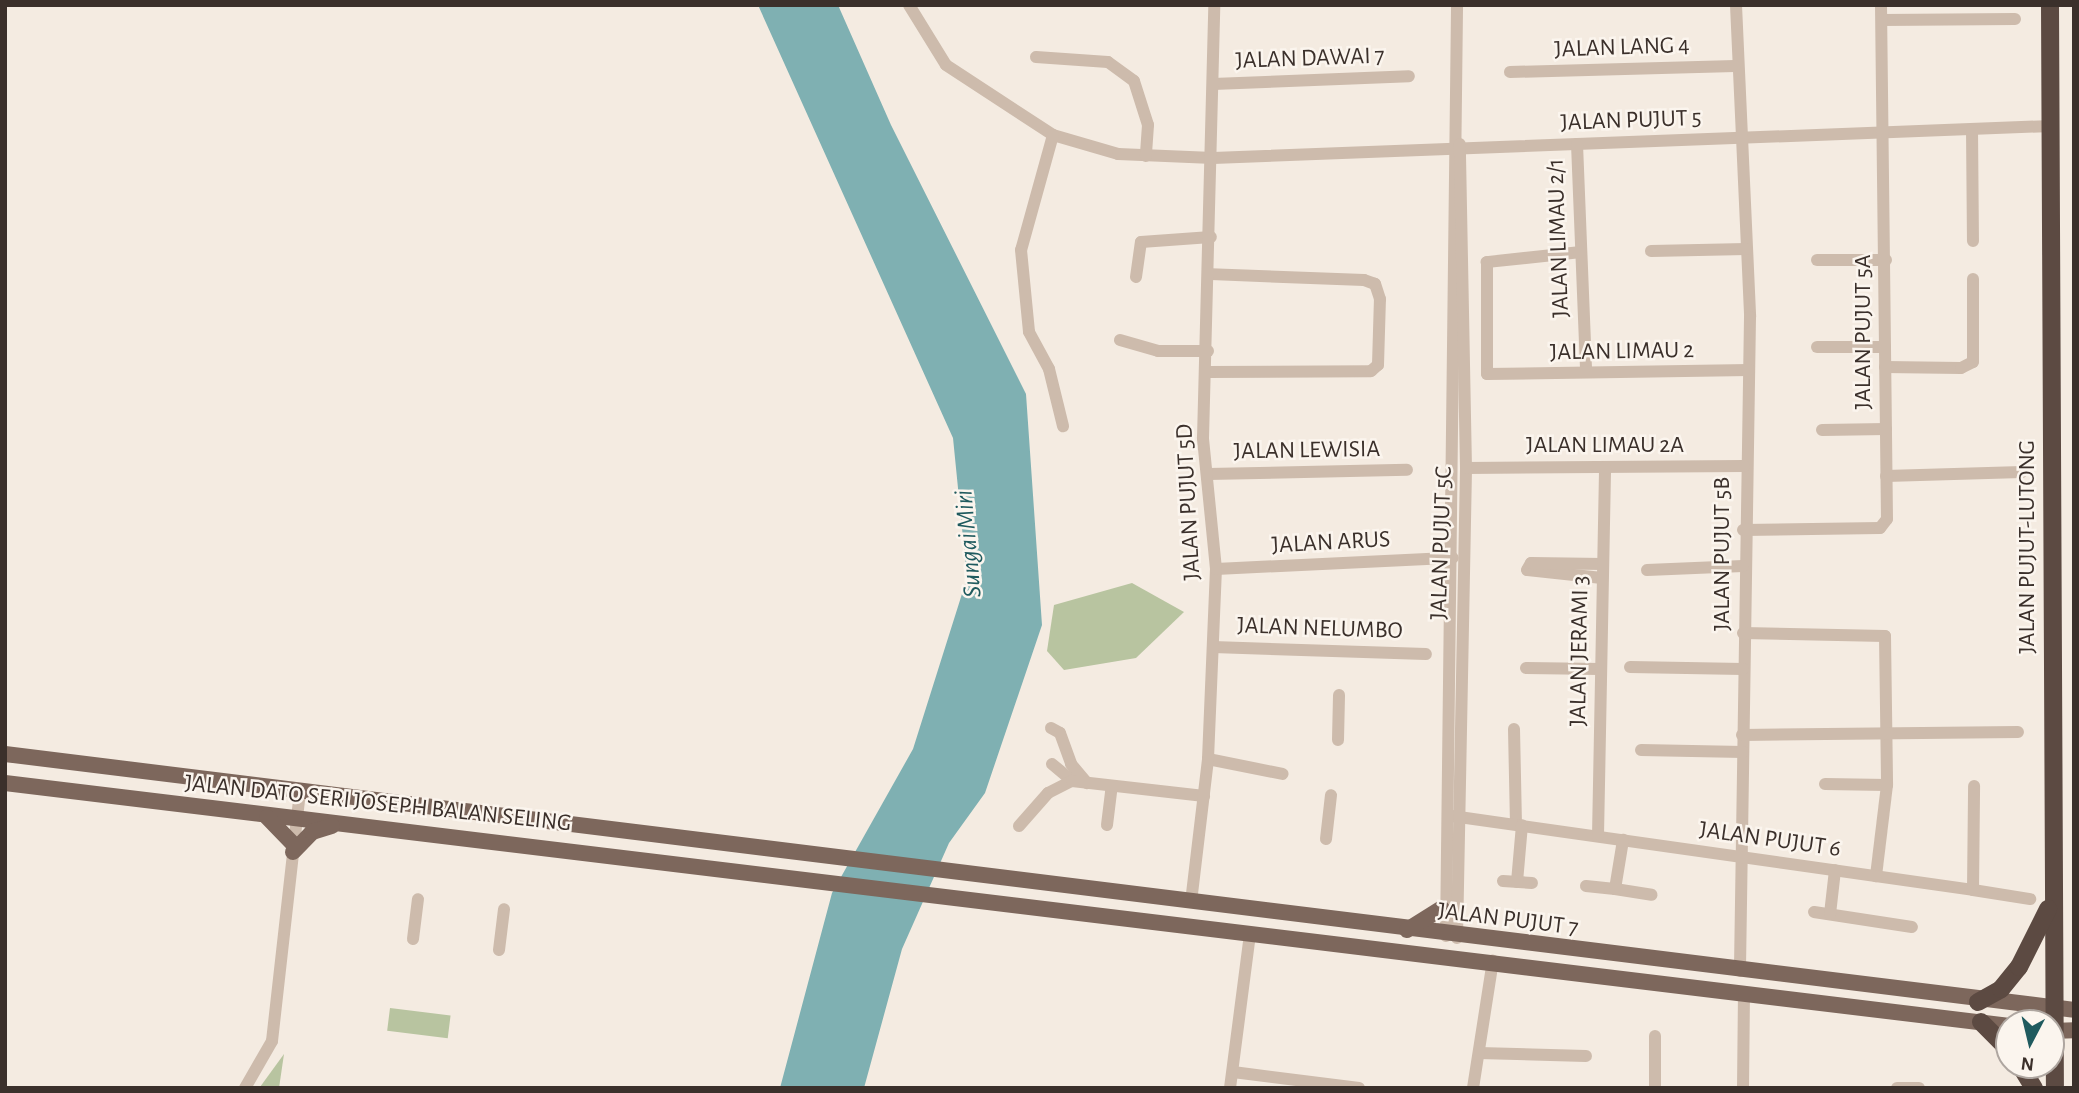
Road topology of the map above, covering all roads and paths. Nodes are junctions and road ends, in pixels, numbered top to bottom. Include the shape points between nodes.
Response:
1 (909, 5) edge
2 (1214, 5) edge
3 (1457, 5) edge
4 (1736, 5) edge
5 (1881, 5) edge
6 (1972, 5) edge
7 (2050, 5) edge
8 (1972, 19) junction
9 (2015, 19) dead end
10 (1882, 20) junction
11 (1036, 57) dead end
12 (1735, 66) junction
13 (1510, 72) dead end
14 (1409, 76) dead end
15 (1213, 84) junction
16 (2051, 126) junction
17 (1972, 129) junction
18 (1885, 132) junction
19 (1053, 135) junction
20 (1739, 138) junction
21 (1577, 144) junction
22 (1457, 145) junction
23 (1146, 156) junction
24 (1213, 158) junction
25 (1211, 237) junction
26 (1973, 241) dead end
27 (1746, 249) junction
28 (1651, 251) dead end
29 (1581, 252) junction
30 (1817, 260) dead end
31 (1886, 260) junction
32 (1211, 274) junction
33 (1136, 277) dead end
34 (1973, 279) dead end
35 (1120, 340) dead end
36 (1817, 347) dead end
37 (1885, 347) junction
38 (1208, 351) junction
39 (1885, 367) junction
40 (1749, 370) junction
41 (1207, 372) junction
42 (1586, 372) junction
43 (1063, 426) dead end
44 (1886, 429) junction
45 (1822, 430) dead end
46 (1744, 466) junction
47 (1605, 467) junction
48 (1466, 468) junction
49 (1407, 470) dead end
50 (2022, 472) dead end
51 (1209, 474) junction
52 (1886, 476) junction
53 (1743, 530) junction
54 (1447, 558) junction
55 (1464, 558) junction
56 (1603, 564) junction
57 (1743, 566) junction
58 (1216, 569) junction
59 (1647, 570) dead end
60 (1602, 578) junction
61 (1743, 633) junction
62 (1213, 647) junction
63 (1426, 654) dead end
64 (1630, 667) dead end
65 (1526, 668) dead end
66 (1600, 669) junction
67 (1742, 669) junction
68 (1339, 695) dead end
69 (1451, 701) junction
70 (1051, 728) dead end
71 (1514, 729) dead end
72 (2018, 732) dead end
73 (1888, 733) junction
74 (1742, 735) junction
75 (1338, 740) dead end
76 (1641, 750) dead end
77 (1743, 752) junction
78 (5, 754) edge
79 (1208, 759) junction
80 (1052, 764) dead end
81 (1283, 774) dead end
82 (1072, 781) junction
83 (5, 783) edge
84 (1087, 783) junction
85 (1825, 785) dead end
86 (1887, 785) junction
87 (1112, 786) junction
88 (1975, 786) dead end
89 (300, 791) junction
90 (1331, 795) dead end
91 (1204, 796) junction
92 (262, 815) junction
93 (1444, 815) junction
94 (1459, 816) junction
95 (297, 819) junction
96 (341, 824) junction
97 (1107, 825) dead end
98 (1519, 825) junction
99 (1019, 826) dead end
100 (1598, 836) junction
101 (1326, 839) dead end
102 (1623, 840) junction
103 (293, 848) junction
104 (1450, 856) junction
105 (1742, 857) junction
106 (957, 870) joint
107 (1835, 870) junction
108 (1876, 876) junction
109 (1503, 881) dead end
110 (1517, 882) junction
111 (1532, 883) dead end
112 (1586, 886) dead end
113 (1615, 889) junction
114 (1973, 890) junction
115 (945, 893) joint
116 (1653, 895) dead end
117 (2052, 897) junction
118 (418, 899) dead end
119 (2030, 899) dead end
120 (1191, 902) junction
121 (1442, 908) junction
122 (504, 909) dead end
123 (1814, 912) dead end
124 (1830, 914) junction
125 (1912, 927) dead end
126 (1407, 930) junction
127 (1250, 934) junction
128 (1451, 937) junction
129 (412, 939) dead end
130 (499, 950) dead end
131 (1493, 961) junction
132 (1568, 970) junction
133 (1741, 971) junction
134 (1744, 992) junction
135 (1979, 1002) junction
136 (2027, 1009) edge
137 (2054, 1009) edge
138 (1981, 1022) junction
139 (1995, 1024) edge
140 (1655, 1036) dead end
141 (1995, 1036) edge
142 (1479, 1053) junction
143 (1586, 1056) dead end
144 (1233, 1072) junction
145 (245, 1088) edge
146 (1230, 1088) edge
147 (1359, 1088) edge
148 (1473, 1088) edge
149 (1655, 1088) edge
150 (1743, 1088) edge
151 (1897, 1088) edge
152 (1919, 1088) edge

1 - 19 street, JALAN PUJUT 5 via 946,65
2 - 15 street, JALAN PUJUT 5D
3 - 22 street
4 - 12 street, JALAN PUJUT 5B
5 - 10 street, JALAN PUJUT 5A
6 - 8 street
7 - 16 highway, JALAN PUJUT-LUTONG
8 - 9 street
8 - 10 street
10 - 18 street, JALAN PUJUT 5A
11 - 23 street via 1108,62 1135,81 1148,125
12 - 13 street, JALAN LANG 4
12 - 20 street, JALAN PUJUT 5B
14 - 15 street, JALAN DAWAI 7
15 - 24 street, JALAN PUJUT 5D
16 - 17 street, JALAN PUJUT 5
16 - 117 highway, JALAN PUJUT-LUTONG
17 - 18 street, JALAN PUJUT 5
17 - 26 street
18 - 20 street, JALAN PUJUT 5
18 - 31 street, JALAN PUJUT 5A
19 - 23 street, JALAN PUJUT 5 via 1088,149
19 - 43 street via 1021,250 1029,332 1049,369
20 - 21 street, JALAN PUJUT 5
20 - 27 street, JALAN PUJUT 5B
21 - 22 street, JALAN PUJUT 5
21 - 29 street, JALAN LIMAU 2/1
22 - 24 street, JALAN PUJUT 5
22 - 48 street, JALAN PUJUT 5C
22 - 54 street, JALAN PUJUT 5C
23 - 24 street, JALAN PUJUT 5
24 - 25 street, JALAN PUJUT 5D
25 - 32 street, JALAN PUJUT 5D
25 - 33 street via 1141,242
27 - 28 street
27 - 40 street, JALAN PUJUT 5B
29 - 42 street, JALAN LIMAU 2/1
29 - 42 street, JALAN LIMAU 2 via 1487,262 1483,363 1496,377
30 - 31 street
31 - 37 street, JALAN PUJUT 5A
32 - 38 street, JALAN PUJUT 5D
32 - 41 street via 1364,280 1375,285 1381,299 1378,365 1371,371
34 - 39 street via 1973,362 1961,368
35 - 38 street via 1158,351
36 - 37 street
37 - 39 street, JALAN PUJUT 5A
38 - 41 street, JALAN PUJUT 5D
39 - 44 street, JALAN PUJUT 5A
40 - 42 street, JALAN LIMAU 2
40 - 46 street, JALAN PUJUT 5B
41 - 51 street, JALAN PUJUT 5D via 1203,438
44 - 45 street
44 - 52 street, JALAN PUJUT 5A
46 - 47 street, JALAN LIMAU 2A
46 - 53 street, JALAN PUJUT 5B
47 - 48 street, JALAN LIMAU 2A
47 - 56 street, JALAN JERAMI 3
48 - 55 street, JALAN PUJUT 5C
49 - 51 street, JALAN LEWISIA
50 - 52 street
51 - 58 street, JALAN PUJUT 5D
52 - 53 street, JALAN PUJUT 5A via 1887,519 1880,528
53 - 57 street, JALAN PUJUT 5B
54 - 55 street, JALAN ARUS
54 - 58 street, JALAN ARUS
54 - 69 street, JALAN PUJUT 5C
55 - 69 street, JALAN PUJUT 5C
56 - 60 street, JALAN JERAMI 3
56 - 60 street via 1531,563 1527,570
57 - 59 street
57 - 61 street, JALAN PUJUT 5B
58 - 62 street, JALAN PUJUT 5D
60 - 66 street, JALAN JERAMI 3
61 - 67 street, JALAN PUJUT 5B
61 - 73 street via 1876,632 1888,646
62 - 63 street, JALAN NELUMBO
62 - 79 street, JALAN PUJUT 5D
64 - 67 street
65 - 66 street
66 - 100 street, JALAN JERAMI 3
67 - 74 street, JALAN PUJUT 5B
68 - 75 street
69 - 93 street, JALAN PUJUT 5C
69 - 94 street, JALAN PUJUT 5C
70 - 84 street via 1060,733 1071,764
71 - 98 street
72 - 73 street
73 - 74 street
73 - 86 street
74 - 77 street, JALAN PUJUT 5B
76 - 77 street
77 - 105 street, JALAN PUJUT 5B
78 - 89 main road, JALAN DATO SERI JOSEPH BALAN SELING
79 - 81 street
79 - 91 street, JALAN PUJUT 5D
80 - 82 street
82 - 84 street
82 - 99 street via 1048,793
83 - 92 main road, JALAN DATO SERI JOSEPH BALAN SELING
84 - 87 street
85 - 86 street
86 - 108 street
87 - 91 street
87 - 97 street
88 - 114 street
89 - 95 street
89 - 106 main road, JALAN DATO SERI JOSEPH BALAN SELING
90 - 101 street
91 - 120 street, JALAN PUJUT 5D
92 - 95 main road, JALAN DATO SERI JOSEPH BALAN SELING
92 - 103 main road via 280,825
93 - 94 street, JALAN PUJUT 6
93 - 104 street, JALAN PUJUT 5C
94 - 98 street, JALAN PUJUT 6
94 - 104 street, JALAN PUJUT 5C
95 - 96 main road, JALAN DATO SERI JOSEPH BALAN SELING
95 - 103 street
96 - 103 main road via 312,832
96 - 115 main road, JALAN DATO SERI JOSEPH BALAN SELING
98 - 100 street, JALAN PUJUT 6
98 - 110 street
100 - 102 street, JALAN PUJUT 6
102 - 105 street, JALAN PUJUT 6
102 - 113 street
103 - 145 street via 270,1052
104 - 121 street, JALAN PUJUT 5C
104 - 128 street, JALAN PUJUT 5C
105 - 107 street, JALAN PUJUT 6
105 - 133 street, JALAN PUJUT 5B
106 - 120 main road, JALAN PUJUT 7
107 - 108 street, JALAN PUJUT 6
107 - 124 street
108 - 114 street, JALAN PUJUT 6
109 - 110 street
110 - 111 street
112 - 113 street
113 - 116 street
114 - 119 street, JALAN PUJUT 6
115 - 127 main road, JALAN PUJUT 7
117 - 135 highway via 2019,967 2001,989
117 - 137 highway, JALAN PUJUT-LUTONG
118 - 129 street
120 - 126 main road, JALAN PUJUT 7
121 - 126 main road
121 - 128 street, JALAN PUJUT 5C
122 - 130 street
123 - 124 street
124 - 125 street
126 - 128 main road, JALAN PUJUT 7
127 - 131 main road, JALAN PUJUT 7
127 - 144 street
128 - 132 main road via 1459,952
128 - 133 main road, JALAN PUJUT 7
131 - 132 main road, JALAN PUJUT 7
131 - 142 street
132 - 134 main road, JALAN PUJUT 7
133 - 135 main road, JALAN PUJUT 7
134 - 138 main road, JALAN PUJUT 7
134 - 150 street
135 - 136 main road, JALAN PUJUT 7
138 - 139 main road, JALAN PUJUT 7
138 - 141 highway
140 - 149 street
142 - 143 street
142 - 148 street
144 - 146 street
144 - 147 street
151 - 152 street

